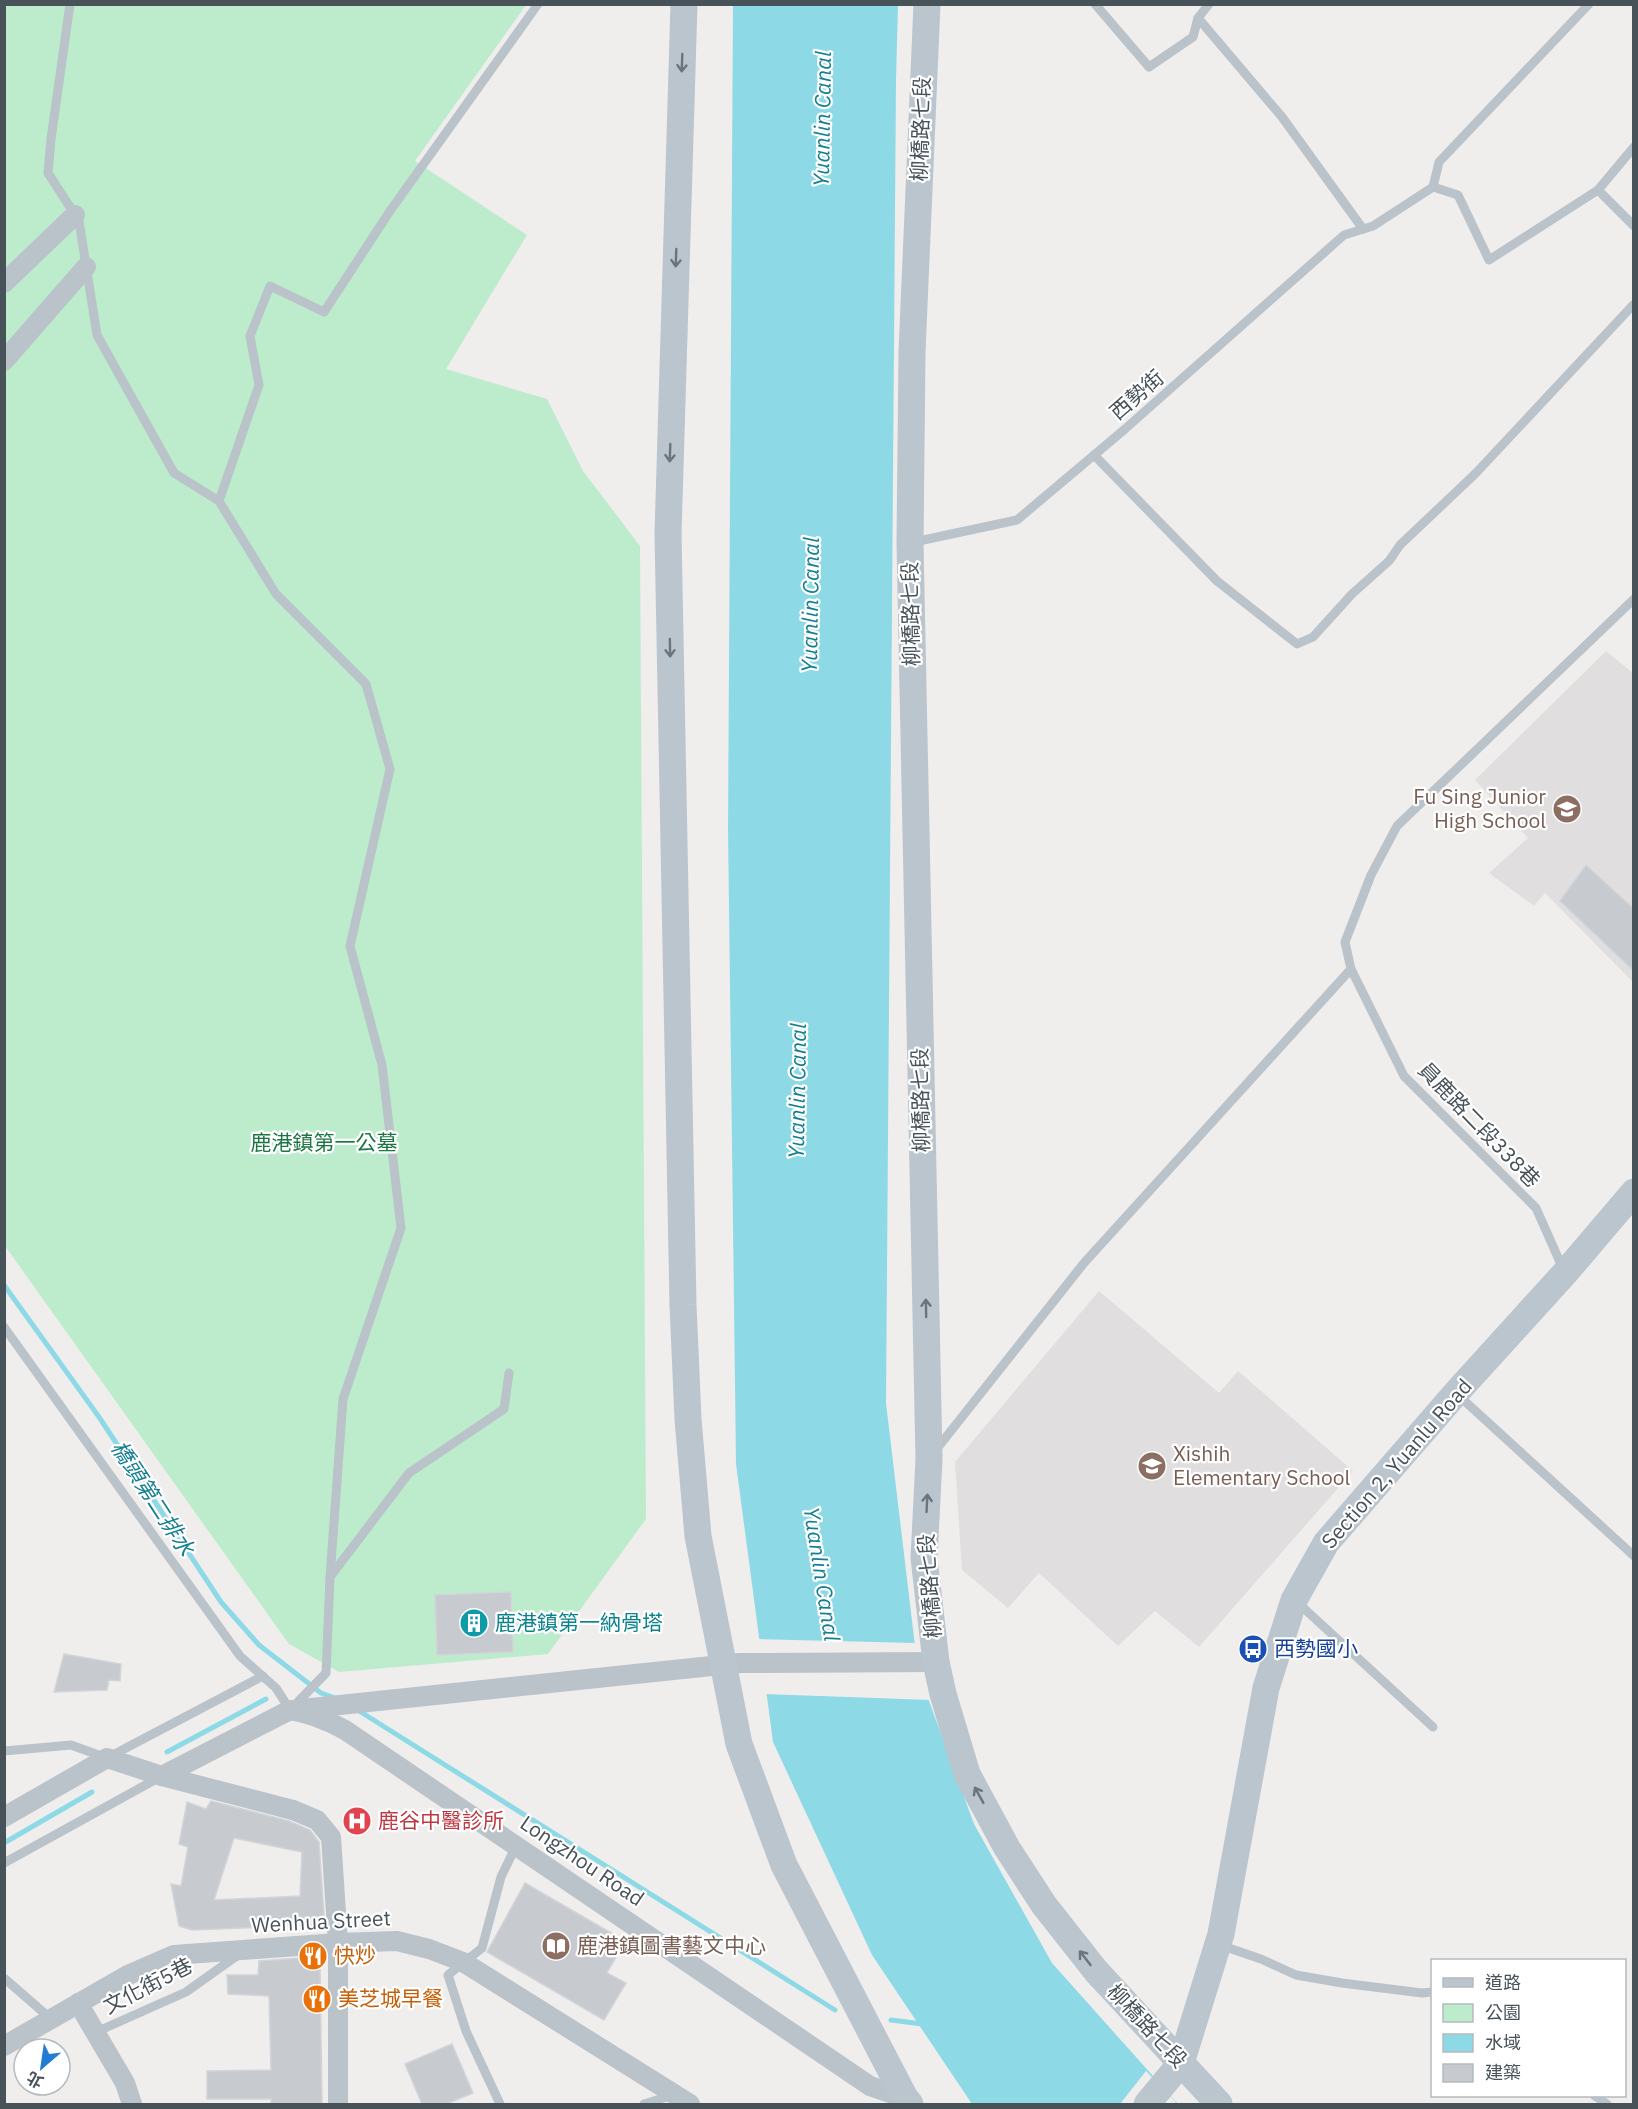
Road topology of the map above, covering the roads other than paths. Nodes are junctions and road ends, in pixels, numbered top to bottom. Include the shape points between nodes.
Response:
1 (70, 4) edge
2 (538, 4) edge
3 (684, 4) edge
4 (927, 4) edge
5 (1095, 4) edge
6 (1209, 4) edge
7 (1589, 4) edge
8 (1198, 18) junction
9 (1634, 147) edge
10 (1433, 187) junction
11 (1598, 190) junction
12 (75, 215) junction
13 (1634, 226) edge
14 (1363, 229) junction
15 (86, 267) junction
16 (4, 282) edge
17 (1634, 304) edge
18 (4, 361) edge
19 (1094, 455) junction
20 (219, 501) junction
21 (910, 543) junction
22 (1634, 600) edge
23 (1351, 969) junction
24 (1634, 1192) edge
25 (1565, 1273) junction
26 (4, 1328) edge
27 (509, 1373) dead end
28 (1456, 1394) junction
29 (929, 1459) junction
30 (1634, 1556) edge
31 (330, 1577) junction
32 (1294, 1600) junction
33 (929, 1662) junction
34 (732, 1664) junction
35 (263, 1676) junction
36 (294, 1705) junction
37 (1434, 1726) dead end
38 (4, 1751) edge
39 (107, 1758) junction
40 (162, 1776) junction
41 (4, 1817) edge
42 (516, 1845) junction
43 (4, 1863) edge
44 (338, 1943) junction
45 (1218, 1944) junction
46 (245, 1950) junction
47 (463, 1962) junction
48 (4, 1978) edge
49 (1431, 1992) edge
50 (78, 2003) junction
51 (51, 2019) junction
52 (96, 2032) junction
53 (4, 2046) edge
54 (1181, 2063) junction
55 (1155, 2095) edge
56 (682, 2100) edge
57 (1223, 2101) edge
58 (908, 2102) edge
59 (132, 2104) edge
60 (338, 2104) edge
61 (500, 2104) edge
62 (644, 2104) edge

1 - 12 lane via 48,173
2 - 20 lane via 390,211 324,312 270,286 249,336 259,385
3 -> 34 main road via 668,534 682,1281 698,1536
4 - 21 main road, 柳橋路七段 via 912,352
5 - 8 lane via 1149,67 1193,37
6 - 8 lane
7 - 10 lane via 1438,162
8 - 14 lane via 1282,117
9 - 11 lane
10 - 11 lane via 1458,195 1489,260
10 - 14 lane, 西勢街
11 - 13 lane
12 - 15 lane
12 - 16 street
14 - 19 lane, 西勢街 via 1344,235
15 - 18 street
15 - 20 lane via 97,336 139,413 174,473
17 - 19 lane via 1475,474 1400,545 1389,561 1313,637 1298,644 1217,580
19 - 21 lane, 西勢街 via 1017,520
20 - 31 lane via 276,594 366,684 390,769 350,946 382,1065 401,1228 344,1399
29 -> 21 main road, 柳橋路七段
22 - 23 lane, 員鹿路二段338巷 via 1397,826 1371,875 1345,942
23 - 25 lane, 員鹿路二段338巷 via 1404,1076 1536,1208
23 - 29 lane via 1084,1263
24 - 25 main road, Section 2, Yuanlu Road
25 - 28 main road, Section 2, Yuanlu Road
26 - 35 lane via 240,1656
27 - 31 lane via 504,1409 409,1473
28 - 30 lane
28 - 32 main road, Section 2, Yuanlu Road via 1326,1543
33 -> 29 main road, 柳橋路七段 via 924,1557
31 - 36 lane via 326,1673
32 - 37 lane
32 - 45 main road, Section 2, Yuanlu Road via 1266,1688
33 - 34 street
54 -> 33 main road, 柳橋路七段 via 1096,1971 1044,1905 1007,1848 967,1774
34 - 36 street
34 - 58 main road via 739,1743 784,1865
35 - 36 lane
35 - 39 lane
36 - 40 street
36 - 42 street, Longzhou Road via 345,1730
38 - 39 lane via 71,1745
39 - 40 street
39 - 41 street
40 - 43 lane
40 - 44 street via 293,1810 317,1820 332,1837
42 - 47 lane via 501,1876 482,1948
42 - 58 street, Longzhou Road via 870,2086
44 - 46 street, Wenhua Street
44 - 47 street, Wenhua Street via 397,1941
44 - 60 street
45 - 49 lane via 1296,1975
45 - 54 main road, Section 2, Yuanlu Road
46 - 50 street, Wenhua Street via 174,1955
46 - 52 lane, 文化街5巷 via 186,1992
47 - 56 street, Wenhua Street
47 - 61 lane via 448,1975 466,2031
48 - 51 lane
50 - 51 street, Wenhua Street
50 - 52 street
51 - 53 street, Wenhua Street
52 - 59 street via 125,2083
54 - 55 main road
54 - 57 main road, 柳橋路七段
56 - 62 lane

